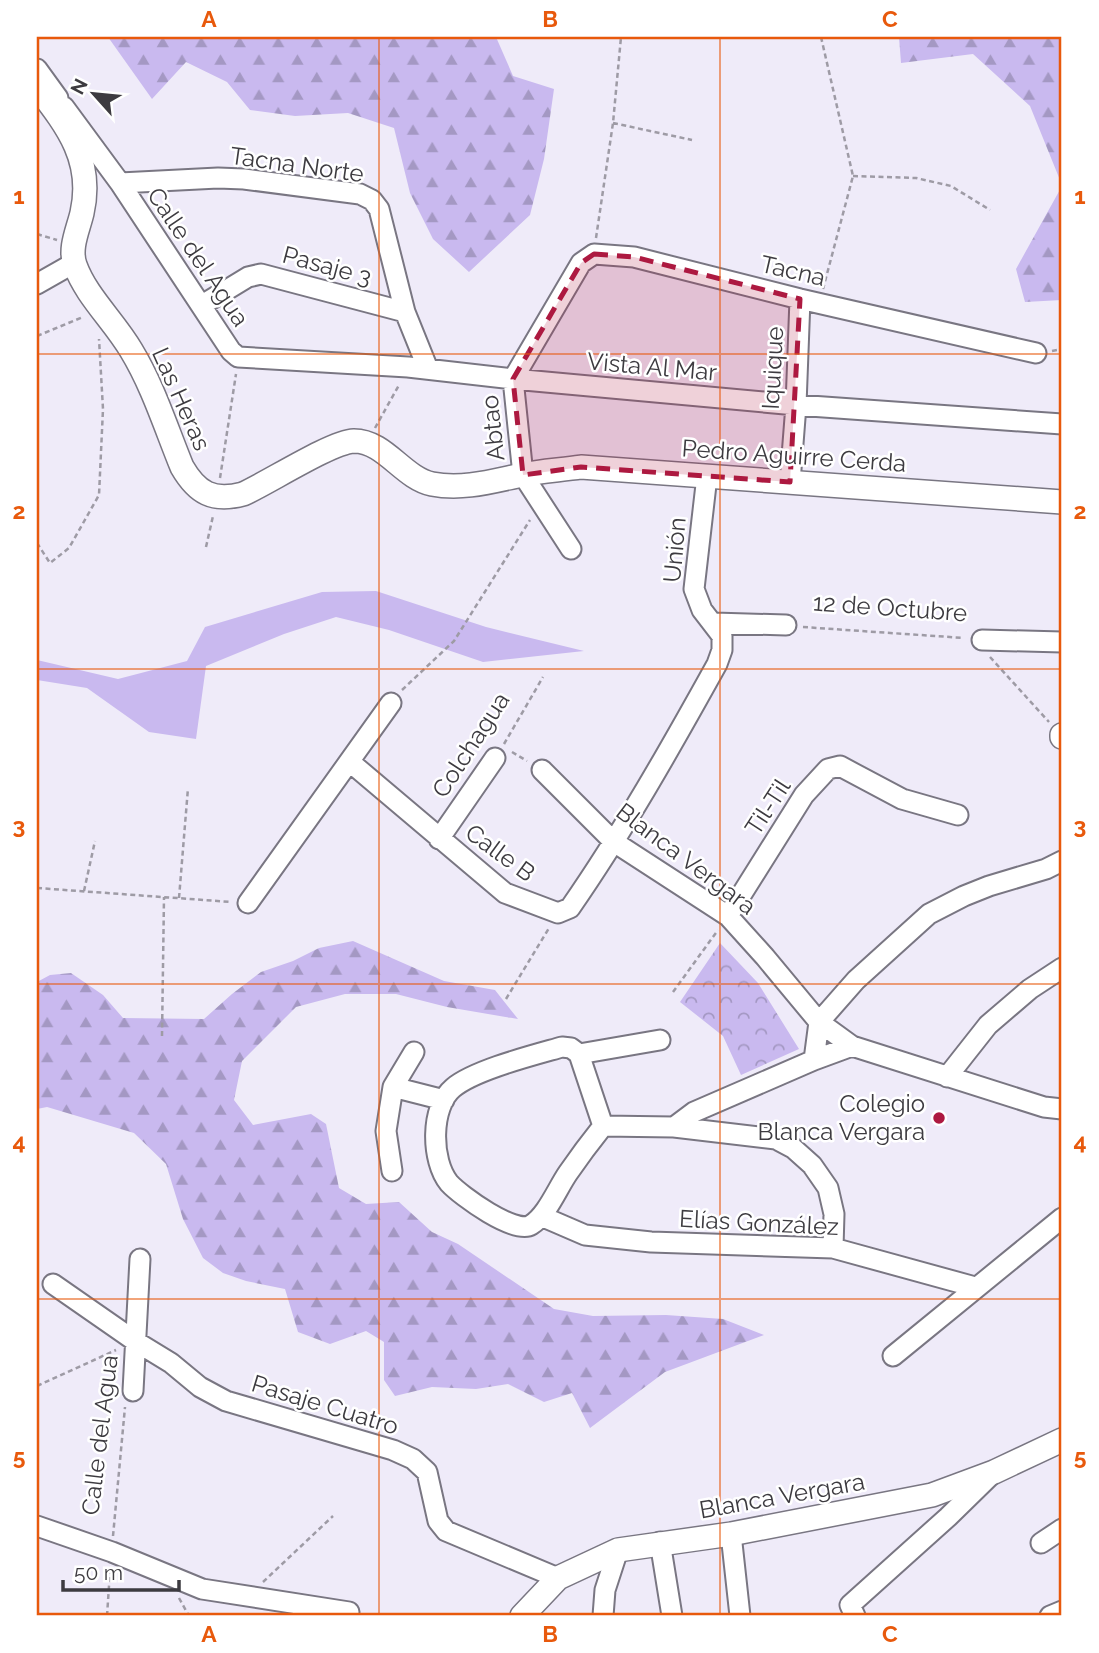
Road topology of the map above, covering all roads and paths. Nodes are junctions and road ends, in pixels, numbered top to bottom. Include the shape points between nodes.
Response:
1 (621, 37) edge
2 (821, 37) edge
3 (37, 69) edge
4 (50, 99) edge
5 (613, 123) junction
6 (692, 140) dead end
7 (853, 176) junction
8 (120, 183) junction
9 (990, 210) dead end
10 (594, 254) junction
11 (74, 263) junction
12 (37, 284) edge
13 (810, 300) junction
14 (202, 305) junction
15 (103, 309) junction
16 (405, 312) junction
17 (37, 336) edge
18 (1036, 354) dead end
19 (239, 357) junction
20 (418, 368) junction
21 (513, 379) junction
22 (796, 405) junction
23 (1062, 424) edge
24 (367, 443) junction
25 (523, 475) junction
26 (707, 476) junction
27 (790, 482) junction
28 (217, 498) junction
29 (541, 502) junction
30 (1062, 502) edge
31 (37, 544) edge
32 (206, 547) dead end
33 (571, 549) dead end
34 (713, 623) junction
35 (786, 625) joint
36 (982, 640) junction
37 (1062, 642) edge
38 (544, 677) dead end
39 (391, 703) joint
40 (1062, 736) edge
41 (499, 752) junction
42 (350, 762) junction
43 (542, 770) joint
44 (188, 788) dead end
45 (958, 815) dead end
46 (439, 839) junction
47 (95, 841) dead end
48 (614, 842) junction
49 (1062, 861) edge
50 (37, 888) edge
51 (84, 891) junction
52 (164, 897) junction
53 (180, 898) junction
54 (248, 903) joint
55 (558, 913) junction
56 (728, 916) junction
57 (1062, 968) edge
58 (673, 992) dead end
59 (506, 999) dead end
60 (819, 1022) junction
61 (162, 1036) dead end
62 (660, 1040) dead end
63 (852, 1046) junction
64 (414, 1052) dead end
65 (579, 1054) junction
66 (814, 1060) junction
67 (947, 1077) junction
68 (393, 1087) junction
69 (444, 1100) junction
70 (1062, 1109) edge
71 (603, 1126) junction
72 (674, 1127) junction
73 (392, 1171) dead end
74 (541, 1216) junction
75 (1062, 1218) edge
76 (833, 1248) junction
77 (141, 1259) dead end
78 (53, 1284) dead end
79 (975, 1287) junction
80 (135, 1341) junction
81 (893, 1356) dead end
82 (37, 1386) edge
83 (133, 1391) joint
84 (1062, 1440) edge
85 (994, 1472) junction
86 (333, 1517) dead end
87 (37, 1526) edge
88 (1062, 1529) edge
89 (731, 1534) junction
90 (660, 1542) junction
91 (1041, 1543) dead end
92 (618, 1550) junction
93 (112, 1552) junction
94 (558, 1578) junction
95 (248, 1597) junction
96 (1062, 1611) edge
97 (349, 1612) dead end
98 (107, 1616) edge
99 (522, 1616) edge
100 (603, 1616) edge
101 (673, 1616) edge
102 (740, 1616) edge
103 (855, 1616) edge
104 (1050, 1616) edge

1 - 5 path
2 - 7 path
3 - 4 street
4 - 8 street, Calle del Agua
4 - 11 street via 72,135 84,176
5 - 6 path
5 - 10 path
7 - 9 path via 916,178 951,186
7 - 13 path
8 - 14 street, Calle del Agua
8 - 16 street, Tacna Norte via 231,179 360,194 379,209
10 - 13 street, Tacna via 634,257
10 - 21 street, Abtao via 581,262
11 - 12 street
11 - 15 street, Las Heras
13 - 18 street, Tacna
13 - 22 street, Iquique
14 - 16 street, Pasaje 3 via 261,274
14 - 19 street, Calle del Agua
15 - 17 path
15 - 28 street, Las Heras via 148,382 182,467 190,480
15 - 31 path via 99,495 69,548 56,561 50,563
16 - 20 street, Tacna Norte
19 - 20 street, Vista Al Mar
19 - 28 path, Calle del Agua
20 - 21 street, Vista Al Mar
20 - 24 path
21 - 22 street, Vista Al Mar
21 - 25 street, Abtao
22 - 23 street, Vista Al Mar
22 - 27 street, Iquique
24 - 25 street via 412,476 431,484 484,484
24 - 28 street via 342,443 243,494
25 - 26 street, Pedro Aguirre Cerda via 581,467
25 - 29 street, Abtao
26 - 27 street, Pedro Aguirre Cerda
26 - 34 street, Unión via 694,589
27 - 30 street, Pedro Aguirre Cerda
28 - 32 path, Calle del Agua
29 - 33 street, Abtao
29 - 39 path via 454,641
34 - 35 street, 12 de Octubre
34 - 48 street, Unión via 722,636 718,664
35 - 36 path, 12 de Octubre
36 - 37 street, 12 de Octubre
36 - 40 path via 983,649
38 - 41 path, Colchagua
39 - 42 street
41 - 43 path
41 - 46 street, Colchagua
42 - 46 street, Calle B
42 - 54 street
43 - 48 street, Blanca Vergara
44 - 53 path
45 - 56 street, Til-Til via 902,799 840,766 828,768 804,795
46 - 55 street, Calle B via 505,893
47 - 51 path
48 - 55 street via 570,908
48 - 56 street, Blanca Vergara
49 - 60 street via 989,886 929,914 856,980
50 - 51 path
51 - 52 path
52 - 53 path
52 - 61 path
53 - 54 path
55 - 59 path
56 - 58 path
56 - 60 street, Blanca Vergara
57 - 67 street via 988,1025
60 - 63 street, Blanca Vergara
60 - 66 street
62 - 65 street
63 - 66 street
63 - 67 street, Blanca Vergara
64 - 68 street
65 - 69 street via 562,1047 536,1054 464,1080
65 - 71 street
66 - 72 street via 694,1112
67 - 70 street, Blanca Vergara
68 - 69 street
68 - 73 street via 386,1131
69 - 74 street via 435,1140 448,1181 466,1198 511,1225 530,1226
71 - 72 street
71 - 74 street
72 - 76 street via 776,1139 793,1148 828,1188 834,1214
74 - 76 street, Elías González via 585,1235 651,1242
75 - 79 street
76 - 79 street, Elías González
77 - 80 street, Calle del Agua
78 - 80 street, Pasaje Cuatro
79 - 81 street
80 - 82 path
80 - 83 street, Calle del Agua
80 - 94 street, Pasaje Cuatro via 226,1401 413,1459 426,1472 438,1521 446,1531
83 - 93 path, Calle del Agua via 126,1390
84 - 85 street, Blanca Vergara
85 - 89 street, Blanca Vergara via 932,1495
85 - 103 street via 850,1605
86 - 95 path
87 - 93 street
88 - 91 street
89 - 90 street, Blanca Vergara
89 - 102 street
90 - 92 street, Blanca Vergara
90 - 101 street
92 - 94 street, Blanca Vergara
92 - 100 street via 605,1590
93 - 95 street via 202,1589
93 - 98 path, Calle del Agua
94 - 99 street, Blanca Vergara
95 - 97 street
96 - 104 street

